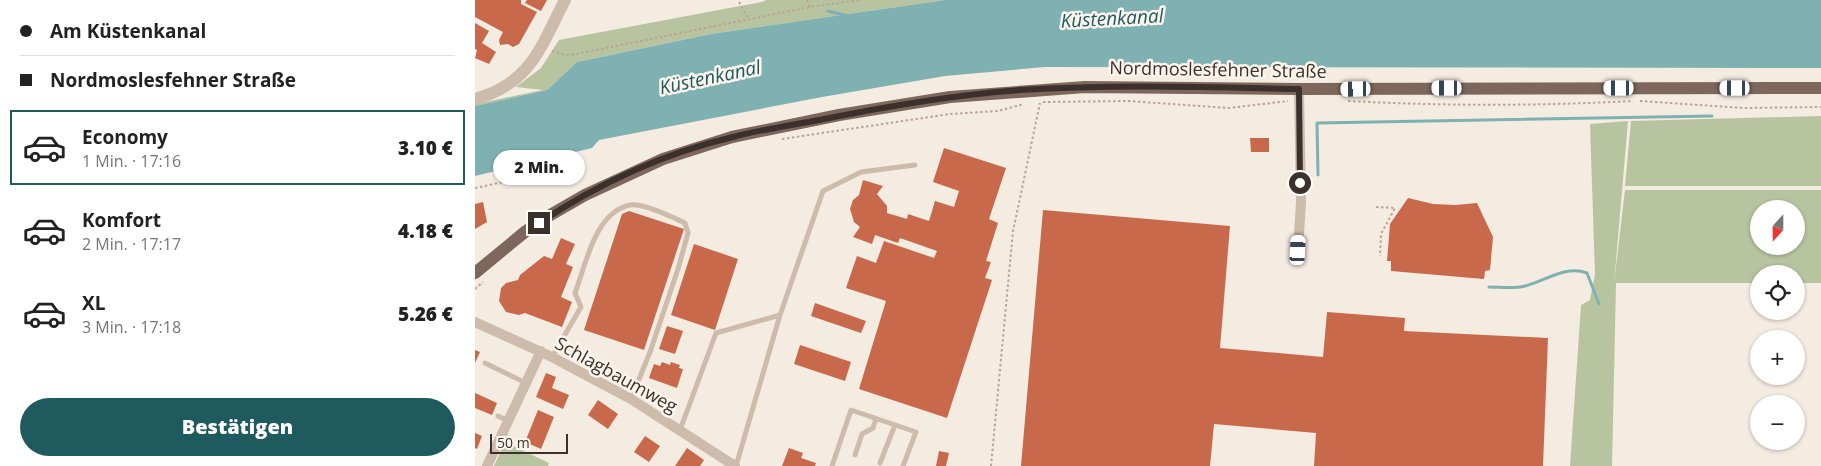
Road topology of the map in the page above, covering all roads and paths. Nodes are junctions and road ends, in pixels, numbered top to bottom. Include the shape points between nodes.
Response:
1 (565, 0) edge
2 (807, 0) edge
3 (859, 0) edge
4 (739, 2) dead end
5 (809, 6) junction
6 (749, 20) junction
7 (541, 48) junction
8 (1821, 88) edge
9 (1299, 95) junction
10 (475, 99) edge
11 (1347, 101) dead end
12 (1040, 102) junction
13 (1821, 108) edge
14 (779, 140) dead end
15 (915, 165) dead end
16 (508, 181) dead end
17 (475, 188) edge
18 (1376, 207) dead end
19 (1298, 250) dead end
20 (1380, 256) dead end
21 (475, 273) edge
22 (490, 276) dead end
23 (475, 289) edge
24 (781, 315) junction
25 (475, 322) edge
26 (541, 352) junction
27 (552, 356) junction
28 (485, 363) dead end
29 (526, 383) junction
30 (631, 399) junction
31 (498, 416) dead end
32 (877, 419) junction
33 (508, 420) junction
34 (895, 425) junction
35 (680, 430) junction
36 (855, 455) dead end
37 (718, 462) edge
38 (880, 463) dead end
39 (487, 466) edge
40 (735, 466) edge
41 (832, 466) edge
42 (903, 466) edge
43 (991, 466) edge

1 - 7 street
2 - 5 path
3 - 5 path
4 - 6 path
5 - 6 path
6 - 7 path via 576,54 566,55
7 - 10 street via 520,77 506,87
8 - 9 main road, Nordmoslesfehner Straße
9 - 12 path via 1229,108 1128,101
9 - 19 street via 1301,202
9 - 21 main road, Nordmoslesfehner Straße via 1161,86 1018,90 941,99 732,137 663,159 585,195 526,231
11 - 13 path via 1553,106 1637,100 1743,108
12 - 14 path via 998,112 950,114
12 - 43 path via 1013,231
15 - 24 lane via 861,172 823,191
16 - 17 path
18 - 20 path via 1395,208 1381,234
22 - 23 path
24 - 35 lane via 716,333
24 - 40 lane
25 - 26 street, Schlagbaumweg
26 - 27 street, Schlagbaumweg
26 - 29 street
27 - 30 street, Schlagbaumweg
27 - 30 lane via 581,307 575,293 598,229 608,216 631,205 685,223 688,233 678,268
28 - 29 lane
29 - 33 street
30 - 35 street, Schlagbaumweg
31 - 33 lane
32 - 34 lane
32 - 36 lane via 873,428 862,434
32 - 41 lane via 851,410
33 - 39 street
34 - 38 lane
34 - 42 lane via 916,432
35 - 37 street, Schlagbaumweg
37 - 40 street, Schlagbaumweg

